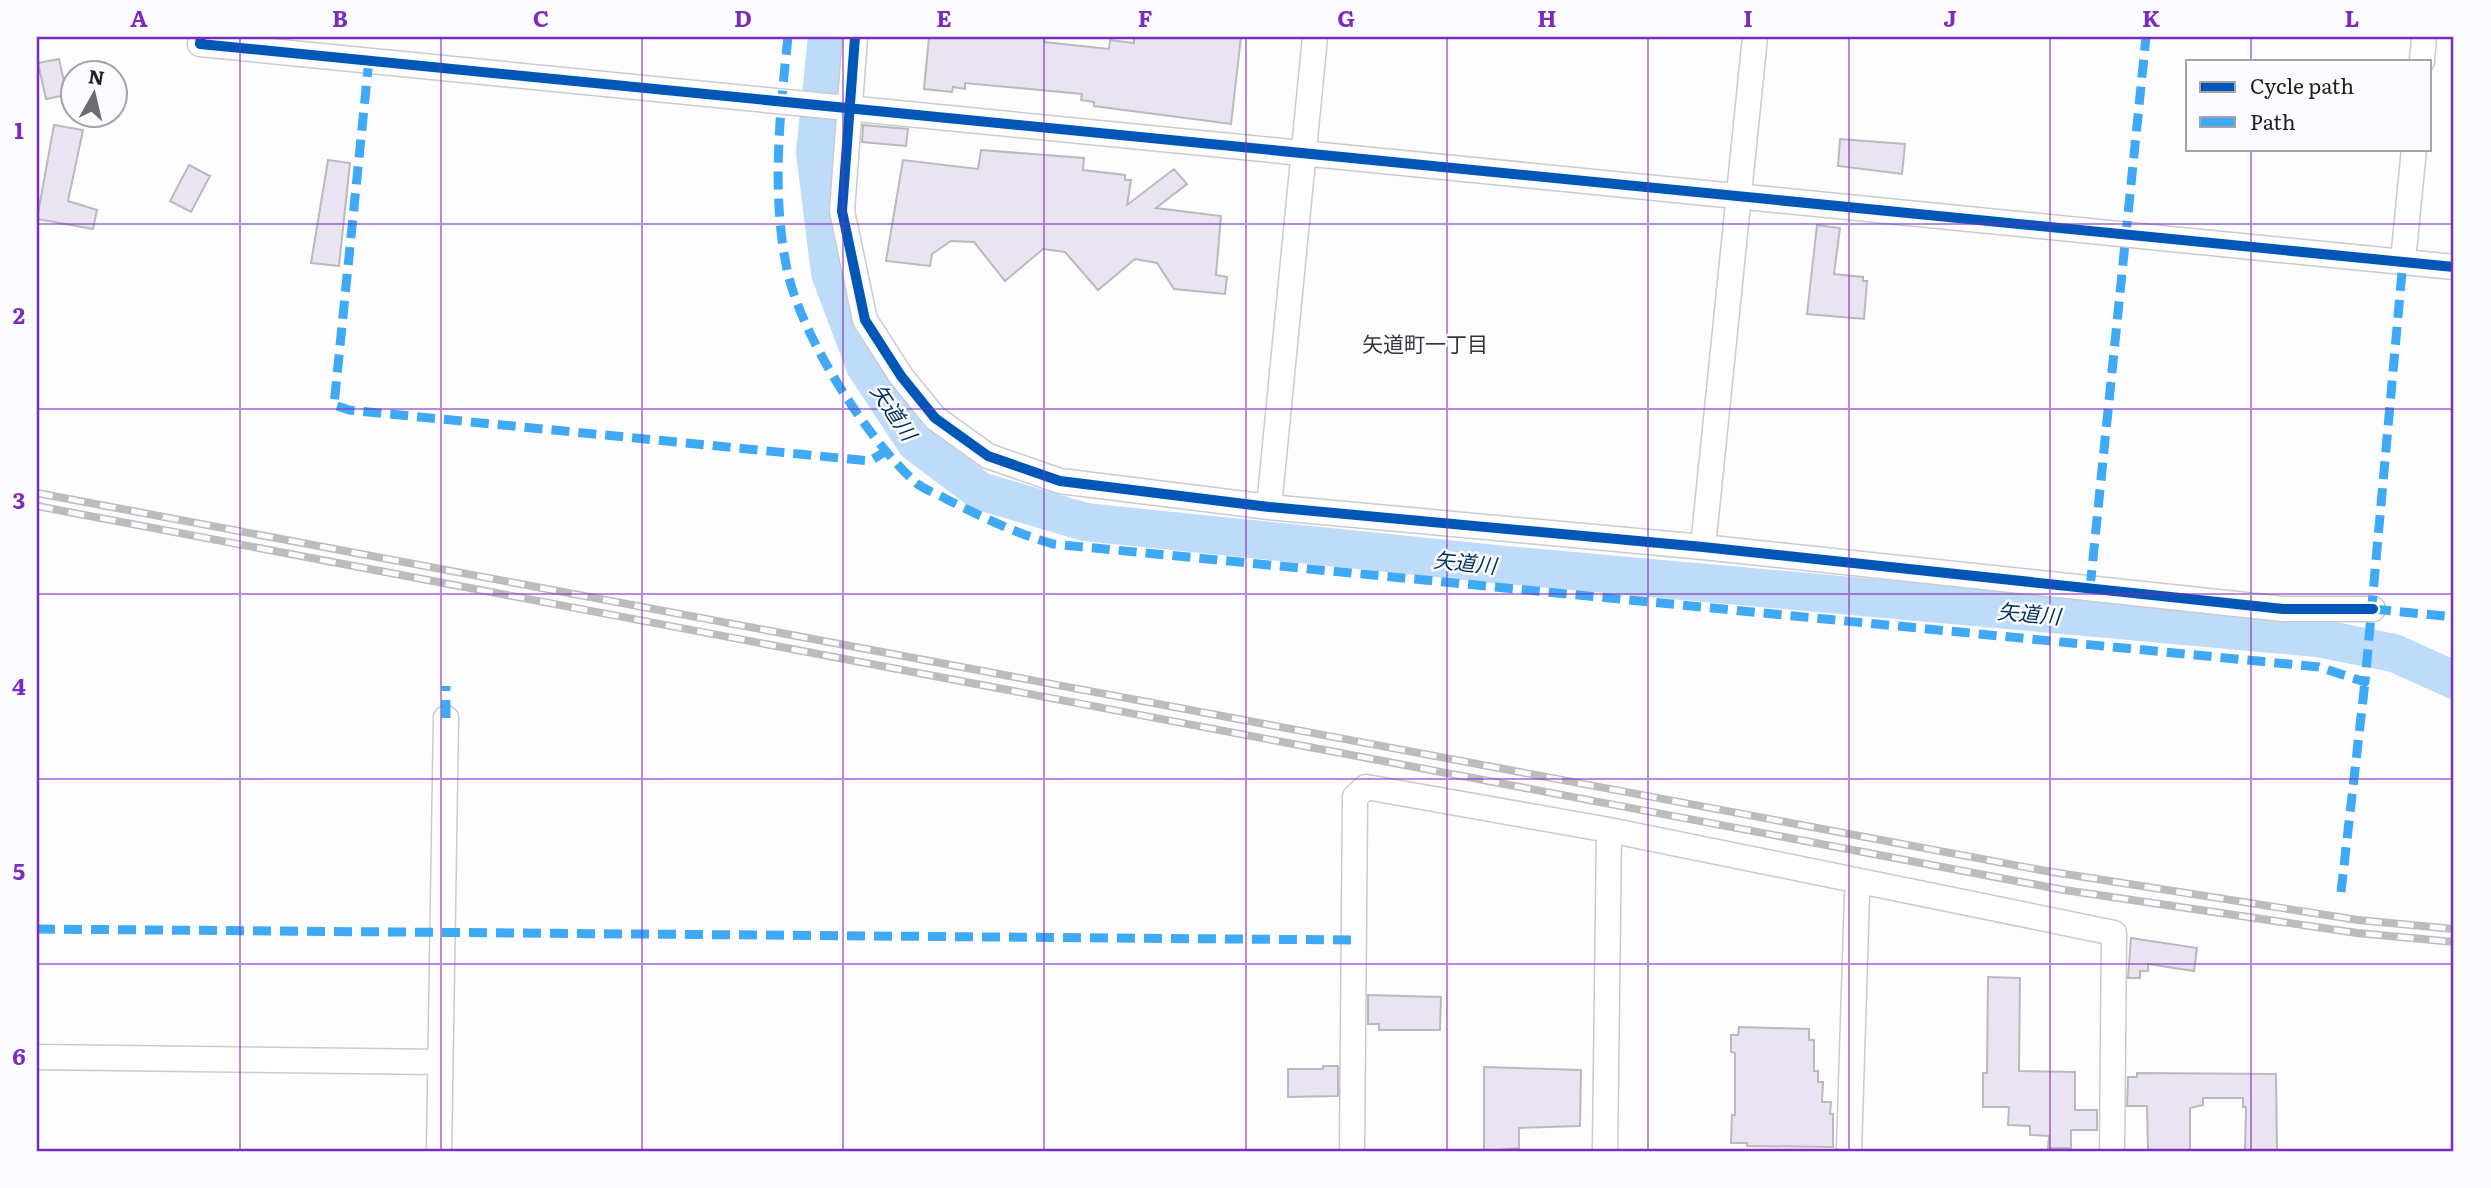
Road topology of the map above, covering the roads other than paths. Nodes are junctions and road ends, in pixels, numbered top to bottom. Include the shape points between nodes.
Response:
1 (201, 37) edge
2 (855, 37) edge
3 (1315, 37) edge
4 (1755, 37) edge
5 (2424, 37) edge
6 (2422, 60) edge
7 (844, 108) junction
8 (2414, 150) edge
9 (1303, 153) junction
10 (1738, 196) junction
11 (2403, 261) junction
12 (2454, 267) edge
13 (1269, 507) junction
14 (1703, 547) junction
15 (2373, 610) dead end
16 (446, 718) dead end
17 (1609, 830) junction
18 (1860, 881) junction
19 (37, 1057) edge
20 (439, 1062) junction
21 (439, 1151) edge
22 (1352, 1151) edge
23 (1605, 1151) edge
24 (1849, 1151) edge
25 (2112, 1151) edge

1 - 7 street via 200,44
2 - 7 street
3 - 9 street
4 - 10 street
5 - 6 street
7 - 9 street
7 - 13 street via 842,211 865,320 935,418 988,456 1060,481
8 - 11 street
9 - 10 street
9 - 13 street
10 - 11 street
10 - 14 street
11 - 12 street
13 - 14 street
14 - 15 street via 2283,609
16 - 20 street
17 - 18 street
17 - 22 street via 1366,787 1355,797
17 - 23 street
18 - 24 street
18 - 25 street via 2113,933
19 - 20 street
20 - 21 street

